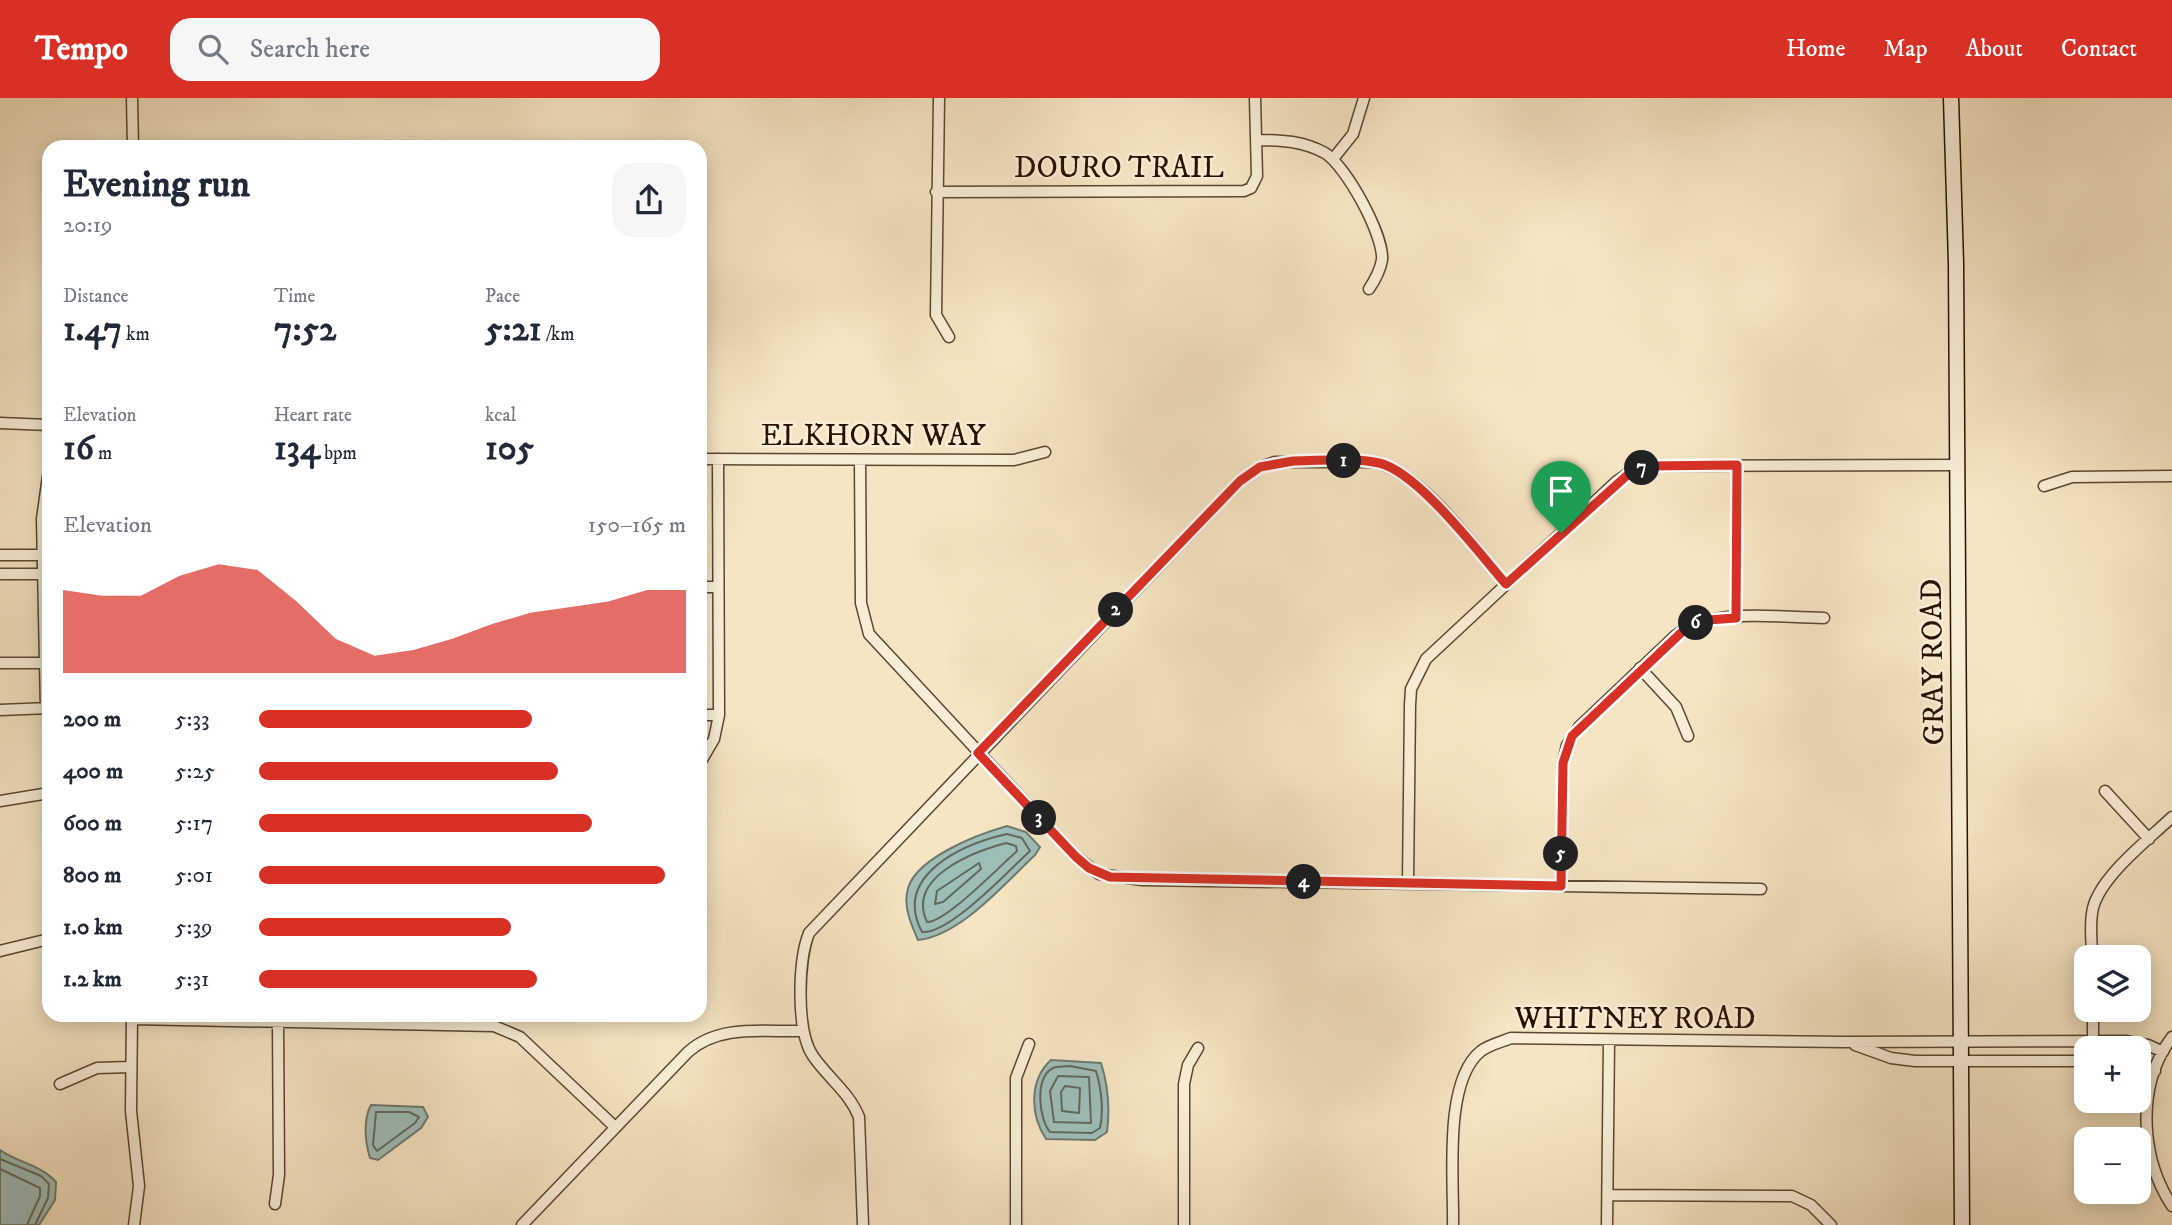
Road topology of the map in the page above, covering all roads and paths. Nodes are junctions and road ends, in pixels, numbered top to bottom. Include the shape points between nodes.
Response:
1 (132, 98) edge
2 (939, 98) edge
3 (1255, 98) edge
4 (1364, 98) edge
5 (1951, 98) edge
6 (133, 140) edge
7 (1257, 140) junction
8 (1333, 159) junction
9 (936, 192) junction
10 (1369, 289) dead end
11 (949, 337) dead end
12 (0, 423) edge
13 (42, 425) edge
14 (1045, 452) dead end
15 (707, 459) edge
16 (718, 459) junction
17 (860, 460) junction
18 (1737, 465) junction
19 (1957, 465) junction
20 (2172, 476) edge
21 (2044, 486) dead end
22 (0, 555) edge
23 (42, 555) edge
24 (0, 574) edge
25 (42, 574) edge
26 (1506, 584) junction
27 (707, 587) edge
28 (718, 587) junction
29 (1736, 618) junction
30 (1824, 618) dead end
31 (0, 663) edge
32 (42, 663) edge
33 (1640, 668) junction
34 (42, 708) edge
35 (0, 710) edge
36 (707, 715) edge
37 (719, 715) junction
38 (1688, 736) dead end
39 (707, 752) edge
40 (978, 753) junction
41 (2105, 791) dead end
42 (42, 794) edge
43 (0, 801) edge
44 (2172, 817) edge
45 (2150, 839) junction
46 (1408, 883) junction
47 (1561, 886) junction
48 (1761, 888) dead end
49 (42, 941) edge
50 (2092, 945) edge
51 (0, 951) edge
52 (132, 1022) edge
53 (278, 1022) edge
54 (329, 1022) edge
55 (802, 1031) junction
56 (2172, 1037) edge
57 (1609, 1041) junction
58 (1846, 1042) junction
59 (1962, 1043) junction
60 (1029, 1044) dead end
61 (2074, 1045) edge
62 (2151, 1047) edge
63 (1198, 1048) dead end
64 (2163, 1052) junction
65 (1962, 1061) junction
66 (2074, 1061) edge
67 (130, 1067) junction
68 (2151, 1069) edge
69 (2155, 1071) junction
70 (61, 1084) dead end
71 (615, 1127) junction
72 (1608, 1195) junction
73 (275, 1204) dead end
74 (2172, 1206) edge
75 (134, 1225) edge
76 (522, 1225) edge
77 (863, 1225) edge
78 (1016, 1225) edge
79 (1184, 1225) edge
80 (1453, 1225) edge
81 (1607, 1225) edge
82 (1831, 1225) edge
83 (1962, 1225) edge

1 - 6 street
2 - 9 street
3 - 7 street, DOURO TRAIL
4 - 8 street via 1353,134
5 - 19 street, GRAY ROAD
7 - 8 street via 1287,140
7 - 9 street, DOURO TRAIL via 1258,176 1244,191
8 - 10 street via 1376,234 1382,258
9 - 11 street via 936,315
12 - 13 street
14 - 17 street, ELKHORN WAY via 1014,460
15 - 16 street, ELKHORN WAY
16 - 17 street, ELKHORN WAY
16 - 28 street
17 - 40 street via 864,623 875,643
18 - 19 street
18 - 26 street via 1633,470
18 - 29 street
19 - 59 street, GRAY ROAD
20 - 21 street via 2083,476
22 - 23 street
24 - 25 street
26 - 40 street via 1445,515 1397,470 1376,462 1293,461 1260,467 1240,481
26 - 46 street via 1426,659 1411,689
27 - 28 street
28 - 37 street
29 - 30 street
29 - 33 street via 1692,625
31 - 32 street
33 - 38 street via 1676,707
33 - 47 street via 1579,727 1567,745 1562,772
34 - 35 street
36 - 37 street
37 - 39 street via 715,739
40 - 46 street via 1076,857 1110,877
40 - 55 street via 809,933 802,954
41 - 45 street
42 - 43 street
44 - 45 street
45 - 50 street via 2098,895
46 - 47 street
47 - 48 street
49 - 51 street
52 - 67 street
53 - 73 street via 279,1175
54 - 71 street via 503,1029 520,1037
55 - 71 street via 729,1032 705,1039
55 - 77 street via 811,1054 848,1096 859,1116
56 - 64 street
57 - 58 street, WHITNEY ROAD
57 - 72 street
57 - 80 street, WHITNEY ROAD via 1511,1038 1473,1060 1457,1092
58 - 59 street, WHITNEY ROAD
58 - 65 street, WHITNEY ROAD via 1891,1058
59 - 61 street, WHITNEY ROAD
59 - 65 street, GRAY ROAD
60 - 78 street via 1016,1078
62 - 64 street, WHITNEY ROAD
63 - 79 street via 1184,1084
64 - 69 street
65 - 66 street, WHITNEY ROAD
65 - 83 street, GRAY ROAD
67 - 70 street via 89,1070
67 - 75 street via 139,1186
68 - 69 street
69 - 74 street via 2148,1097 2147,1136 2154,1168
71 - 76 street
72 - 81 street
72 - 82 street via 1792,1196 1811,1205

